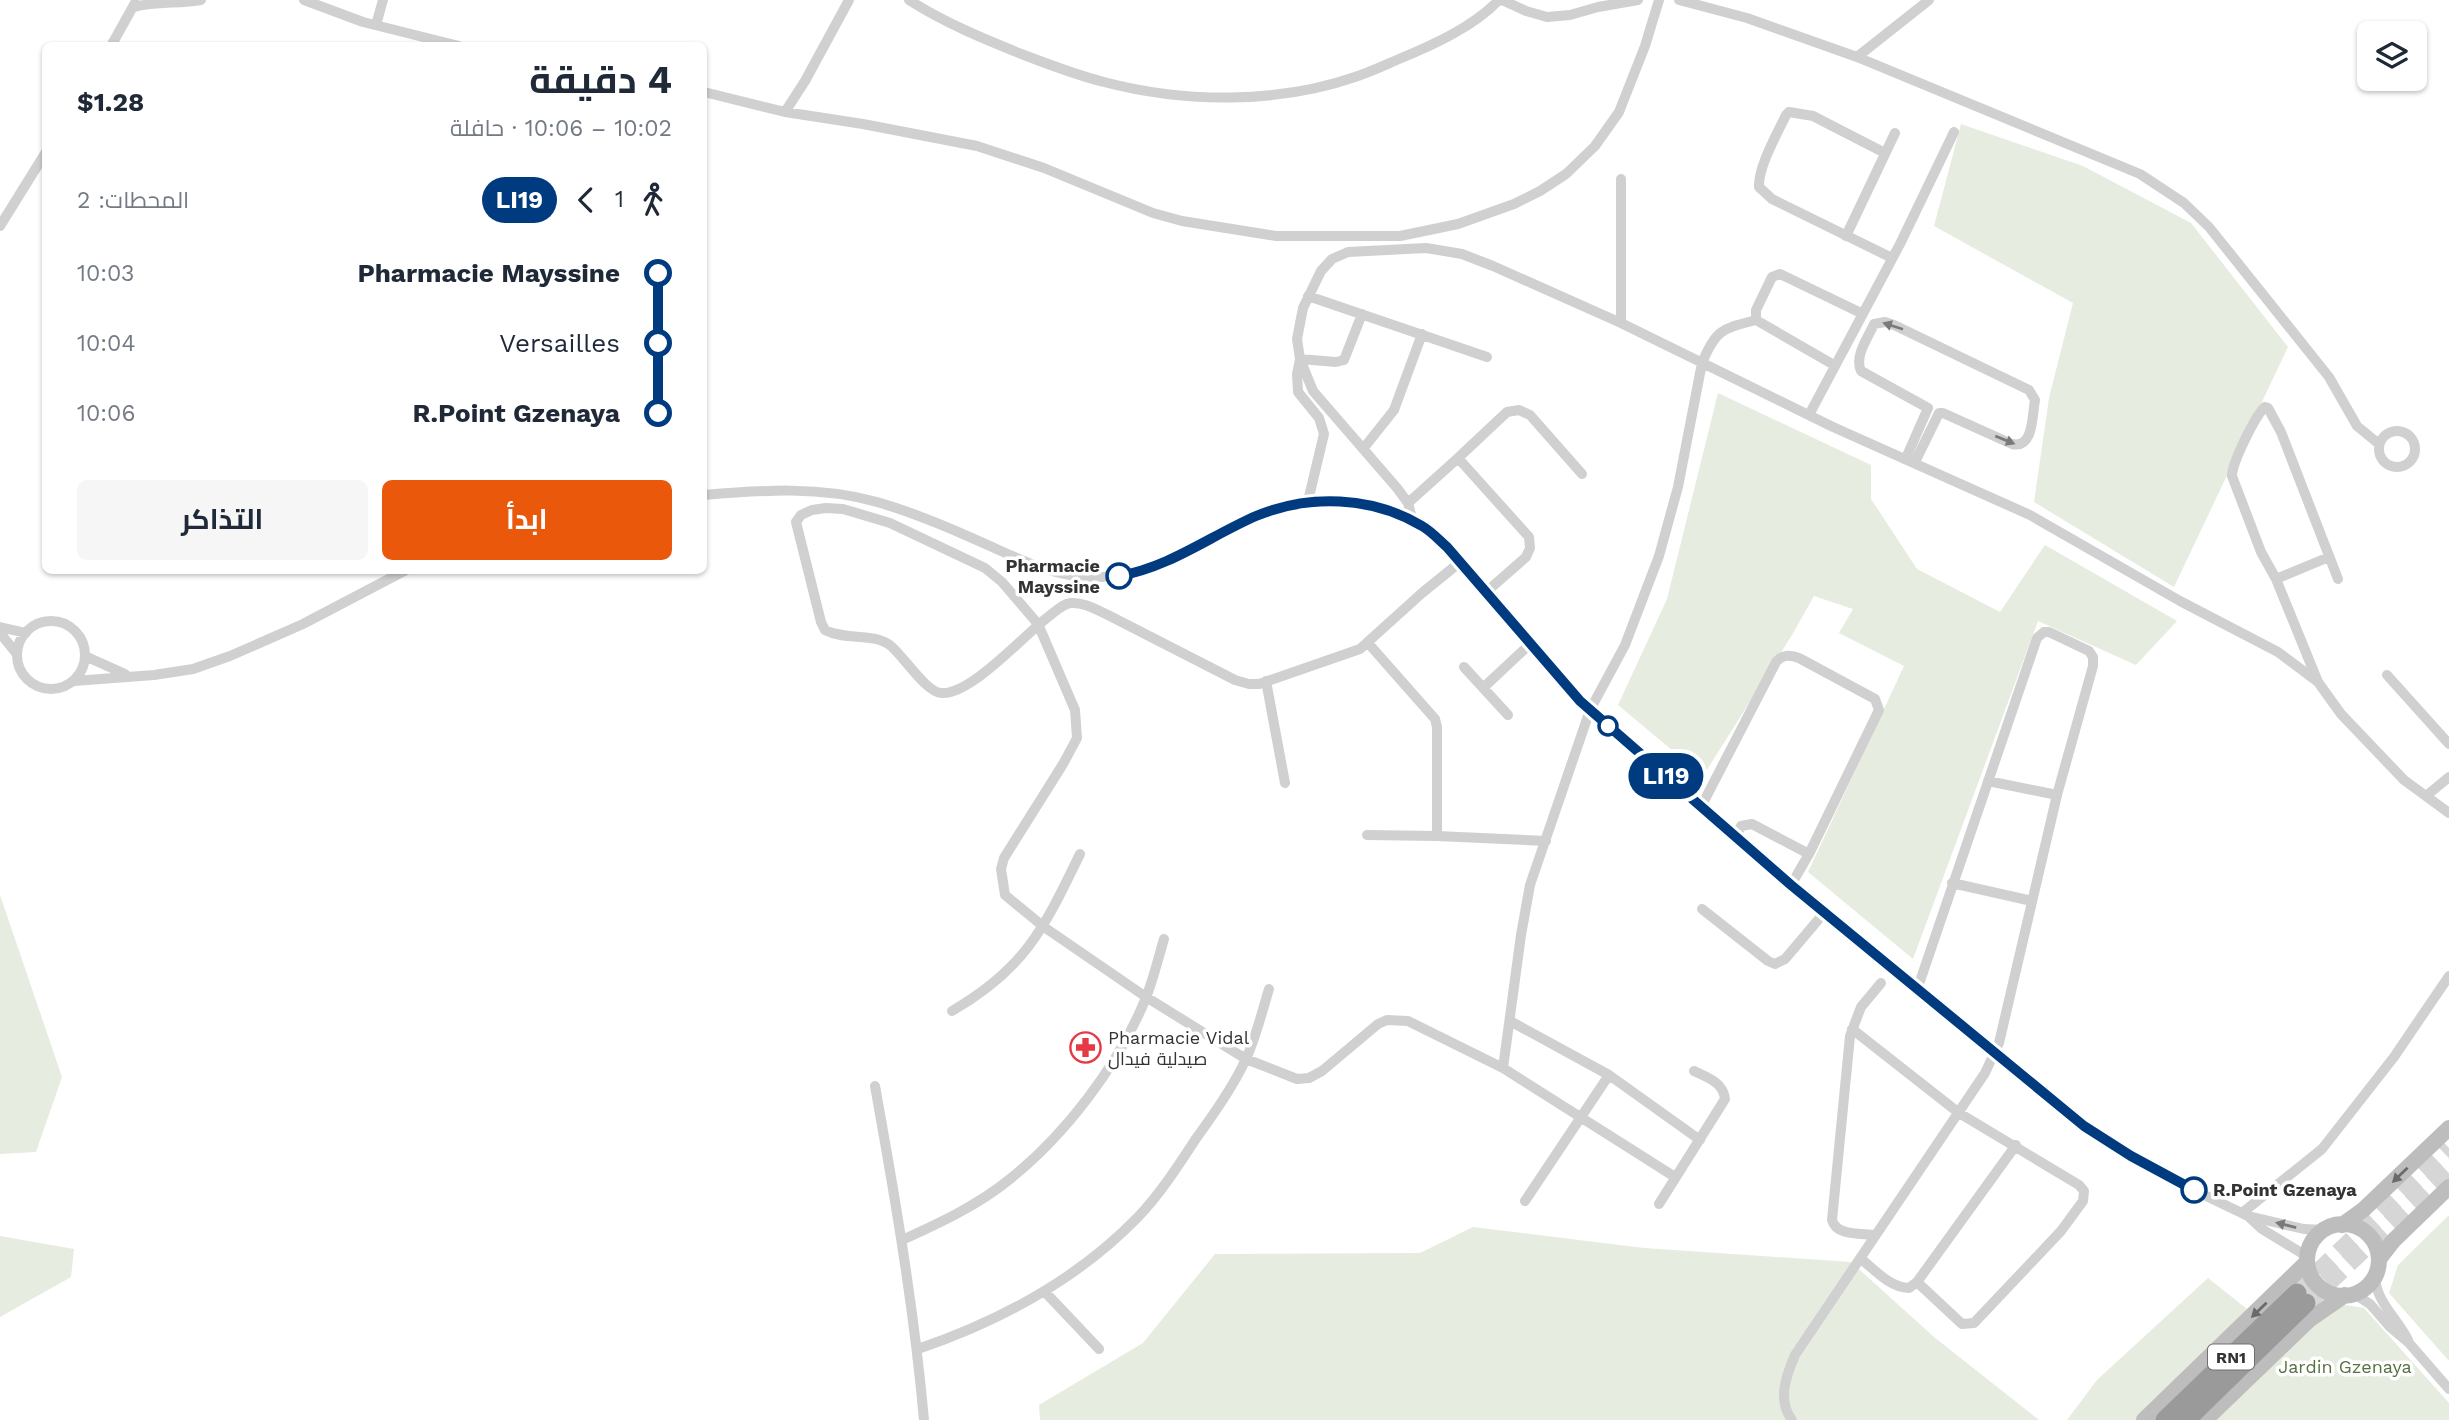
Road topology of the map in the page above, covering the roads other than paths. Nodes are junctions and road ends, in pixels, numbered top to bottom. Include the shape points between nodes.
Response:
1 (201, 0) edge
2 (304, 0) edge
3 (383, 0) edge
4 (849, 0) edge
5 (909, 0) edge
6 (1501, 0) edge
7 (1638, 0) edge
8 (1659, 0) edge
9 (1679, 0) edge
10 (1929, 0) edge
11 (152, 1) edge
12 (135, 3) edge
13 (376, 25) junction
14 (113, 42) edge
15 (443, 42) edge
16 (1857, 57) junction
17 (707, 93) edge
18 (785, 112) junction
19 (1954, 132) dead end
20 (1895, 133) dead end
21 (1885, 153) junction
22 (42, 158) edge
23 (1621, 179) dead end
24 (0, 226) edge
25 (1846, 236) junction
26 (1892, 258) junction
27 (1308, 296) junction
28 (1861, 313) junction
29 (1362, 314) junction
30 (1756, 320) junction
31 (1621, 323) junction
32 (1422, 334) junction
33 (1487, 357) dead end
34 (1300, 359) junction
35 (1702, 363) junction
36 (1834, 365) junction
37 (1809, 415) junction
38 (2379, 444) dead end
39 (1363, 449) junction
40 (1458, 458) junction
41 (1911, 460) junction
42 (1582, 474) dead end
43 (707, 495) edge
44 (1308, 501) junction
45 (1408, 503) junction
46 (1413, 522) junction
47 (2329, 557) junction
48 (1459, 563) junction
49 (398, 574) edge
50 (2276, 579) junction
51 (2338, 579) dead end
52 (1485, 593) junction
53 (1038, 624) junction
54 (0, 627) edge
55 (26, 632) junction
56 (0, 633) edge
57 (1368, 643) junction
58 (1530, 645) junction
59 (17, 654) junction
60 (85, 656) junction
61 (1464, 667) dead end
62 (131, 676) junction
63 (2387, 676) dead end
64 (74, 681) junction
65 (1266, 681) junction
66 (2318, 682) junction
67 (1483, 688) junction
68 (1590, 710) junction
69 (1508, 715) dead end
70 (2449, 744) edge
71 (2449, 778) edge
72 (1988, 780) junction
73 (1285, 783) dead end
74 (2057, 795) junction
75 (2426, 796) junction
76 (1701, 807) junction
77 (2449, 813) edge
78 (1367, 835) dead end
79 (1437, 836) junction
80 (1736, 837) junction
81 (1546, 841) junction
82 (1080, 854) dead end
83 (1809, 854) junction
84 (1952, 883) junction
85 (1791, 885) junction
86 (2032, 901) junction
87 (1702, 909) dead end
88 (1824, 913) junction
89 (1044, 927) junction
90 (1164, 939) dead end
91 (2449, 976) edge
92 (1881, 983) dead end
93 (1269, 989) dead end
94 (1917, 990) junction
95 (1146, 997) junction
96 (952, 1011) dead end
97 (1510, 1021) junction
98 (1852, 1029) junction
99 (1995, 1054) junction
100 (1246, 1059) junction
101 (1503, 1068) junction
102 (1694, 1071) dead end
103 (1609, 1075) junction
104 (875, 1086) dead end
105 (1959, 1113) junction
106 (1582, 1117) junction
107 (2449, 1128) edge
108 (1700, 1140) junction
109 (2016, 1145) junction
110 (1675, 1177) junction
111 (2449, 1187) edge
112 (1525, 1201) dead end
113 (1659, 1204) dead end
114 (2245, 1215) junction
115 (2342, 1224) junction
116 (2324, 1230) junction
117 (1875, 1235) junction
118 (902, 1240) junction
119 (1860, 1258) junction
120 (2308, 1259) junction
121 (2379, 1259) junction
122 (2375, 1278) junction
123 (1917, 1282) junction
124 (1045, 1292) junction
125 (2349, 1294) junction
126 (2409, 1343) junction
127 (918, 1349) junction
128 (1099, 1349) dead end
129 (2449, 1389) edge
130 (924, 1420) edge
131 (1792, 1420) edge
132 (2144, 1420) edge
133 (2165, 1420) edge
134 (2186, 1420) edge
135 (2205, 1420) edge

1 - 11 street via 166,5
2 - 13 street
3 - 13 street
4 - 18 street
5 - 6 street via 961,29 1061,69 1105,83 1201,97 1288,92 1354,77 1446,36
6 - 7 street via 1547,17
8 - 18 street via 1619,112 1595,146 1566,174 1514,204 1458,224 1400,236 1276,236 1182,221 1044,167 976,146
9 - 16 street via 1747,18
10 - 16 street
11 - 12 street
12 - 14 street
13 - 15 street
16 - 38 street via 2140,174 2184,202 2309,350 2357,426
17 - 18 street
19 - 26 street
20 - 21 street
21 - 25 street
21 - 25 street via 1813,116 1789,111 1786,116 1759,187 1772,199
22 - 24 street
23 - 31 street
25 - 26 street
26 - 28 street
27 - 29 street
27 - 31 street via 1321,271 1348,252 1426,248 1493,265
27 - 34 street via 1297,339
28 - 30 street via 1780,274 1772,277
28 - 36 street
29 - 32 street
29 - 34 street via 1344,360
30 - 35 street via 1723,328
30 - 36 street
31 - 35 street
32 - 33 street
32 - 39 street via 1394,410
34 - 39 street via 1313,391
34 - 44 street via 1298,392 1324,433
35 - 37 street
35 - 68 street via 1686,452 1659,556 1625,645
36 - 37 street
37 - 41 street
39 - 45 street
40 - 42 street via 1507,412 1520,410 1530,415
40 - 45 street
40 - 52 street via 1529,537 1526,557
41 -> 41 street via 1939,413 2018,445 2029,434 2035,400 2029,390 1894,324 1879,322 1874,324 1858,366 1928,408
41 - 66 street via 2068,535 2278,652
43 - 44 street via 806,491 855,497 907,512 1027,564 1098,578 1141,572 1258,515
44 - 46 street via 1354,503
45 - 46 street
46 - 48 street via 1447,547
47 - 50 street
47 - 50 street via 2281,432 2265,407 2236,458 2232,476
47 - 51 street
48 - 52 street
48 - 57 street
49 - 62 street via 230,656 193,669
50 - 66 street
52 - 58 street
53 - 53 street via 968,685 934,693 886,643 825,630 796,522 801,515 826,508 890,523 985,568
53 - 65 street via 1065,604 1085,605 1235,680
53 - 89 street via 1075,710 1077,738 1001,869 1005,895
54 - 55 street
55 - 59 street
55 - 60 street via 46,622 67,626 81,640
56 - 59 street
57 - 65 street via 1352,653
57 - 79 street via 1435,719
58 - 67 street
58 - 68 street
59 - 64 street via 24,676 32,684 54,689
60 - 62 street
60 - 64 street
61 - 67 street
62 - 64 street
63 - 70 street
65 - 73 street
66 - 75 street via 2361,737
67 - 69 street
68 - 76 street
68 - 81 street
71 - 75 street
72 - 74 street
72 - 74 street via 2037,638 2049,632 2090,651 2093,657
72 - 84 street
74 - 86 street
75 - 77 street
76 - 80 street
76 - 83 street via 1776,662 1785,655 1798,658 1879,704
78 - 79 street
79 - 81 street
80 - 83 street via 1741,825 1752,824
80 - 85 street
81 - 97 street via 1530,885
82 - 89 street
83 - 85 street
84 - 86 street
84 - 94 street
85 - 88 street
86 - 99 street
87 - 88 street via 1775,964 1785,959
88 - 94 street
89 - 95 street
89 - 96 street via 1008,971
90 - 95 street
91 - 114 street via 2394,1057 2322,1149
92 - 98 street via 1861,1007
93 - 100 street
94 - 99 street
95 - 100 street
95 - 118 street via 1094,1088 1030,1161 965,1209
97 - 101 street
97 - 103 street
98 - 105 street
98 - 117 street via 1832,1220 1838,1230
99 - 105 street
99 - 114 street via 2084,1126 2173,1180
100 - 101 street via 1297,1079 1309,1078 1378,1024 1398,1020
100 - 124 street via 1199,1135 1140,1215
101 - 106 street
102 - 108 street via 1720,1086 1725,1099
103 - 106 street
103 - 108 street
104 - 118 street
105 - 109 street
105 - 117 street
106 - 110 street
106 - 112 street
107 -> 115 street via 2363,1210
108 - 110 street
109 - 123 street
109 - 123 street via 2079,1185 2083,1201 2061,1231 1970,1325 1962,1324
110 - 113 street
111 - 121 street
116 -> 114 street
114 - 120 street
115 - 116 street
115 - 121 street via 2363,1230 2377,1248
116 - 120 street via 2312,1242
117 - 119 street
118 - 127 street
119 - 123 street via 1891,1284 1909,1288
119 - 131 street via 1791,1365 1783,1397
120 - 125 street via 2310,1275 2321,1288 2336,1295
120 -> 132 street
121 - 122 street
122 - 125 street via 2362,1291
122 - 126 street via 2380,1297
124 - 127 street via 991,1321
124 - 128 street
125 - 126 street via 2370,1304
125 - 135 street via 2309,1320
126 - 129 street
127 - 130 street
133 - 134 highway, RN1 via 2302,1298

